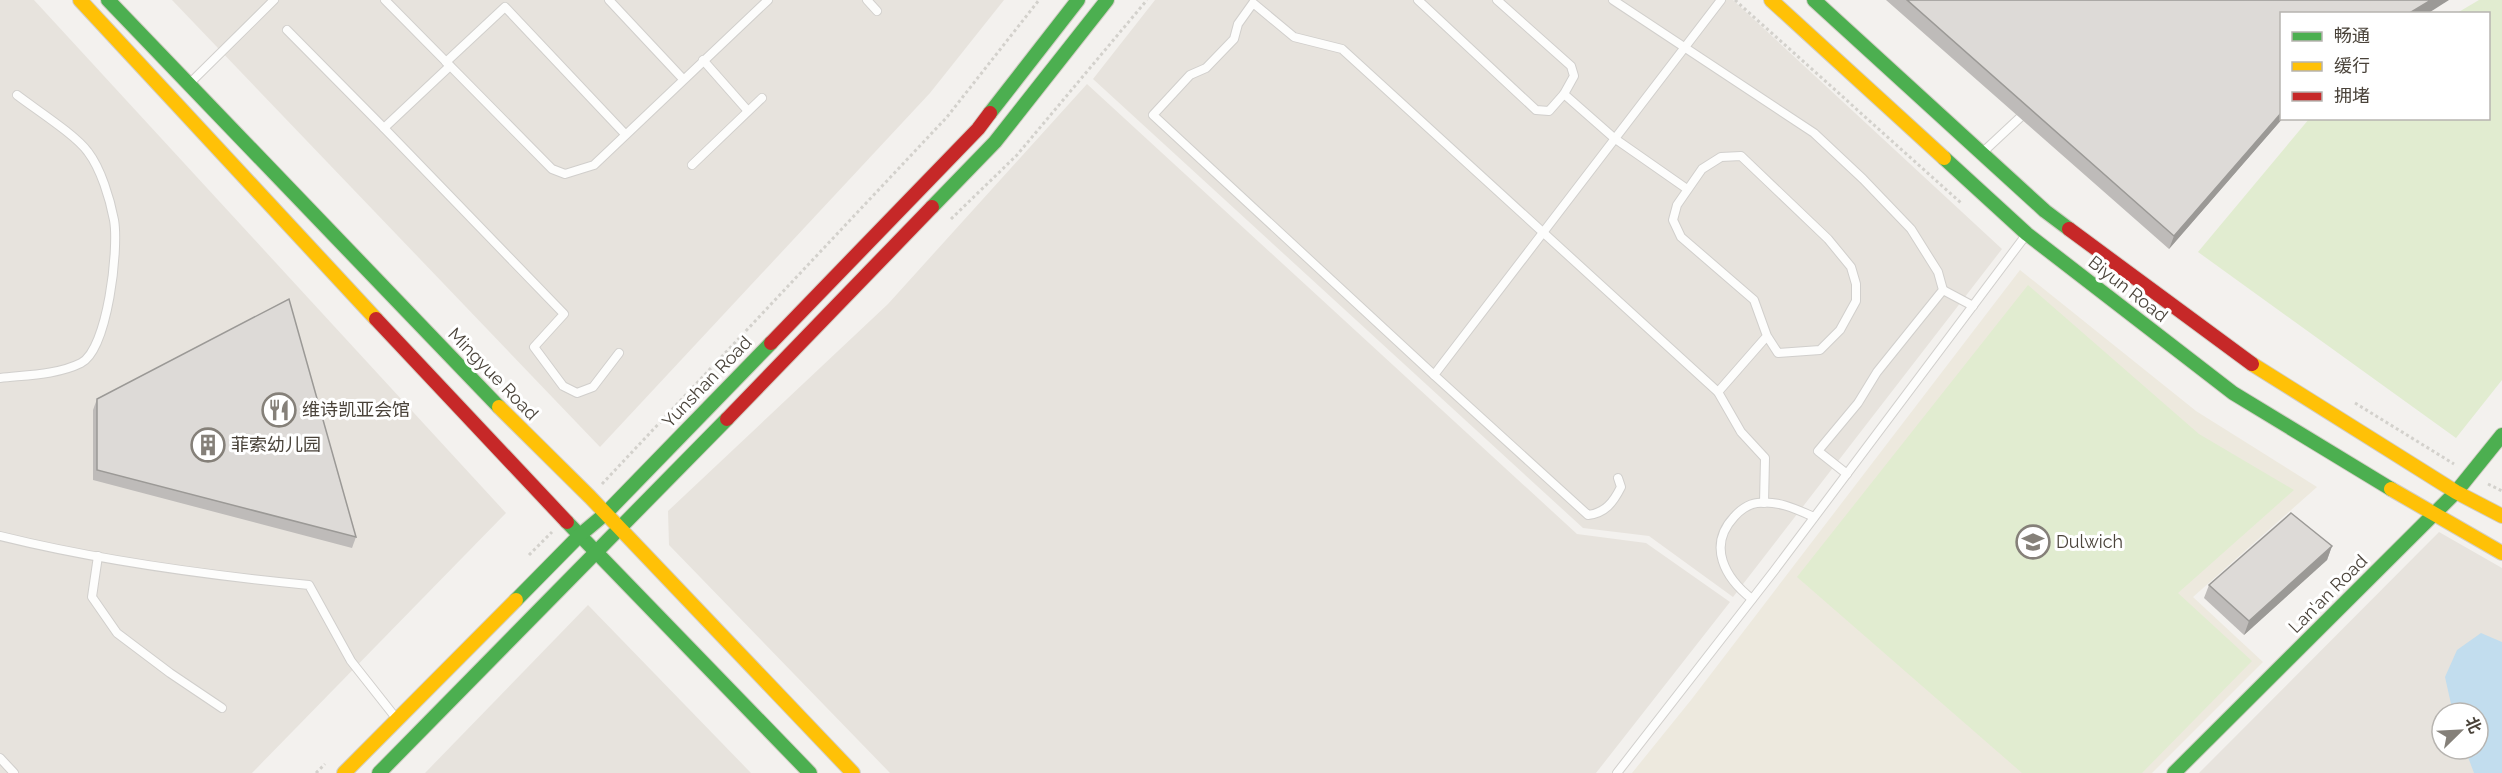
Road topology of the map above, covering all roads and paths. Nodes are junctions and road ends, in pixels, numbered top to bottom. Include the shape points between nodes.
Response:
1 (80, 0) edge
2 (108, 0) edge
3 (274, 0) edge
4 (385, 0) edge
5 (609, 0) edge
6 (768, 0) edge
7 (867, 0) edge
8 (1039, 0) edge
9 (1078, 0) edge
10 (1107, 0) edge
11 (1418, 0) edge
12 (1497, 0) edge
13 (1613, 0) edge
14 (1721, 0) edge
15 (1771, 0) edge
16 (1814, 0) edge
17 (878, 11) dead end
18 (287, 30) dead end
19 (1685, 46) junction
20 (703, 60) junction
21 (448, 64) junction
22 (683, 79) junction
23 (189, 84) junction
24 (1564, 94) junction
25 (16, 95) dead end
26 (762, 98) dead end
27 (2037, 101) edge
28 (748, 111) junction
29 (384, 128) junction
30 (625, 134) junction
31 (1614, 138) junction
32 (1982, 153) junction
33 (692, 165) dead end
34 (1687, 189) junction
35 (1542, 233) junction
36 (2027, 234) junction
37 (1943, 290) junction
38 (1973, 306) junction
39 (1767, 336) junction
40 (618, 353) dead end
41 (1434, 375) junction
42 (0, 378) edge
43 (1718, 392) junction
44 (2354, 402) dead end
45 (2502, 435) edge
46 (1847, 474) junction
47 (2471, 475) junction
48 (1618, 478) dead end
49 (2502, 491) edge
50 (2456, 492) junction
51 (590, 497) junction
52 (1764, 503) junction
53 (605, 514) junction
54 (2434, 515) junction
55 (2502, 516) edge
56 (1814, 517) junction
57 (566, 519) junction
58 (620, 530) junction
59 (580, 535) junction
60 (0, 536) edge
61 (598, 552) junction
62 (2502, 553) edge
63 (98, 556) junction
64 (523, 562) dead end
65 (1752, 599) junction
66 (222, 708) dead end
67 (397, 719) junction
68 (0, 758) edge
69 (331, 758) dead end
70 (14, 773) edge
71 (316, 773) edge
72 (344, 773) edge
73 (379, 773) edge
74 (810, 773) edge
75 (853, 773) edge
76 (1617, 773) edge
77 (2174, 773) edge

1 - 57 street via 497,450
2 - 23 street, Mingyue Road
3 - 23 lane
4 - 21 lane
5 - 22 lane
6 - 20 lane
7 - 17 lane
8 - 51 path, Yunshan Road via 947,117
9 - 53 street, Yunshan Road via 978,129
10 - 58 street via 995,142
11 - 24 lane via 1536,110 1549,111
12 - 24 lane via 1571,66 1574,76
13 - 19 lane
14 - 19 lane
15 - 36 street, Biyun Road
16 - 32 street, Biyun Road
18 - 29 lane
19 - 31 lane
19 - 37 lane via 1814,133 1863,179 1911,229 1938,272
20 - 22 lane
20 - 28 lane
21 - 29 lane
21 - 30 lane via 552,169 566,174 594,165
21 - 30 lane via 505,7
22 - 30 lane
23 - 51 street, Mingyue Road
24 - 31 lane
25 - 42 lane via 88,151 97,167 114,221 111,293 99,339 83,362 47,373
26 - 28 lane
27 - 32 lane
28 - 33 lane
29 - 40 lane via 564,314 534,347 563,386 577,393 593,387
31 - 34 lane
31 - 35 lane
32 - 50 street, Biyun Road via 2045,211 2249,362
34 - 39 lane via 1673,220 1681,237 1754,300
34 - 39 lane via 1702,169 1721,157 1741,156 1828,239 1851,267 1856,301 1840,330 1820,350 1778,353
35 - 41 lane
35 - 41 lane via 1342,50 1294,37 1253,3 1238,24 1234,39 1206,68 1190,75 1153,115
35 - 43 lane
36 - 38 lane
36 - 54 street, Biyun Road via 2233,393
37 - 38 lane
37 - 46 lane via 1818,451
38 - 46 lane
39 - 43 lane
41 - 48 lane via 1588,515 1601,513 1615,499 1621,488
43 - 52 lane via 1741,432 1765,458
44 - 47 path
45 - 47 street, Lan'an Road
46 - 56 lane
47 - 49 path
47 - 50 street, Lan'an Road
50 - 54 street, Lan'an Road
50 - 55 street, Biyun Road
51 - 53 street, Mingyue Road
52 - 56 lane via 1783,504
52 - 65 lane via 1755,502 1733,518 1724,531 1720,549 1730,578
53 - 58 street, Mingyue Road
53 - 59 street, Yunshan Road
54 - 62 street, Biyun Road
54 - 77 street, Lan'an Road
56 - 65 lane
57 - 59 street
57 - 64 path
58 - 61 street
58 - 75 street, Mingyue Road
59 - 61 street
59 - 67 street, Yunshan Road
60 - 63 lane
61 - 73 street
61 - 74 street
63 - 66 lane via 92,597 117,633
63 - 67 lane via 309,585 351,661
65 - 76 lane
67 - 72 street, Yunshan Road
68 - 70 lane
69 - 71 path

